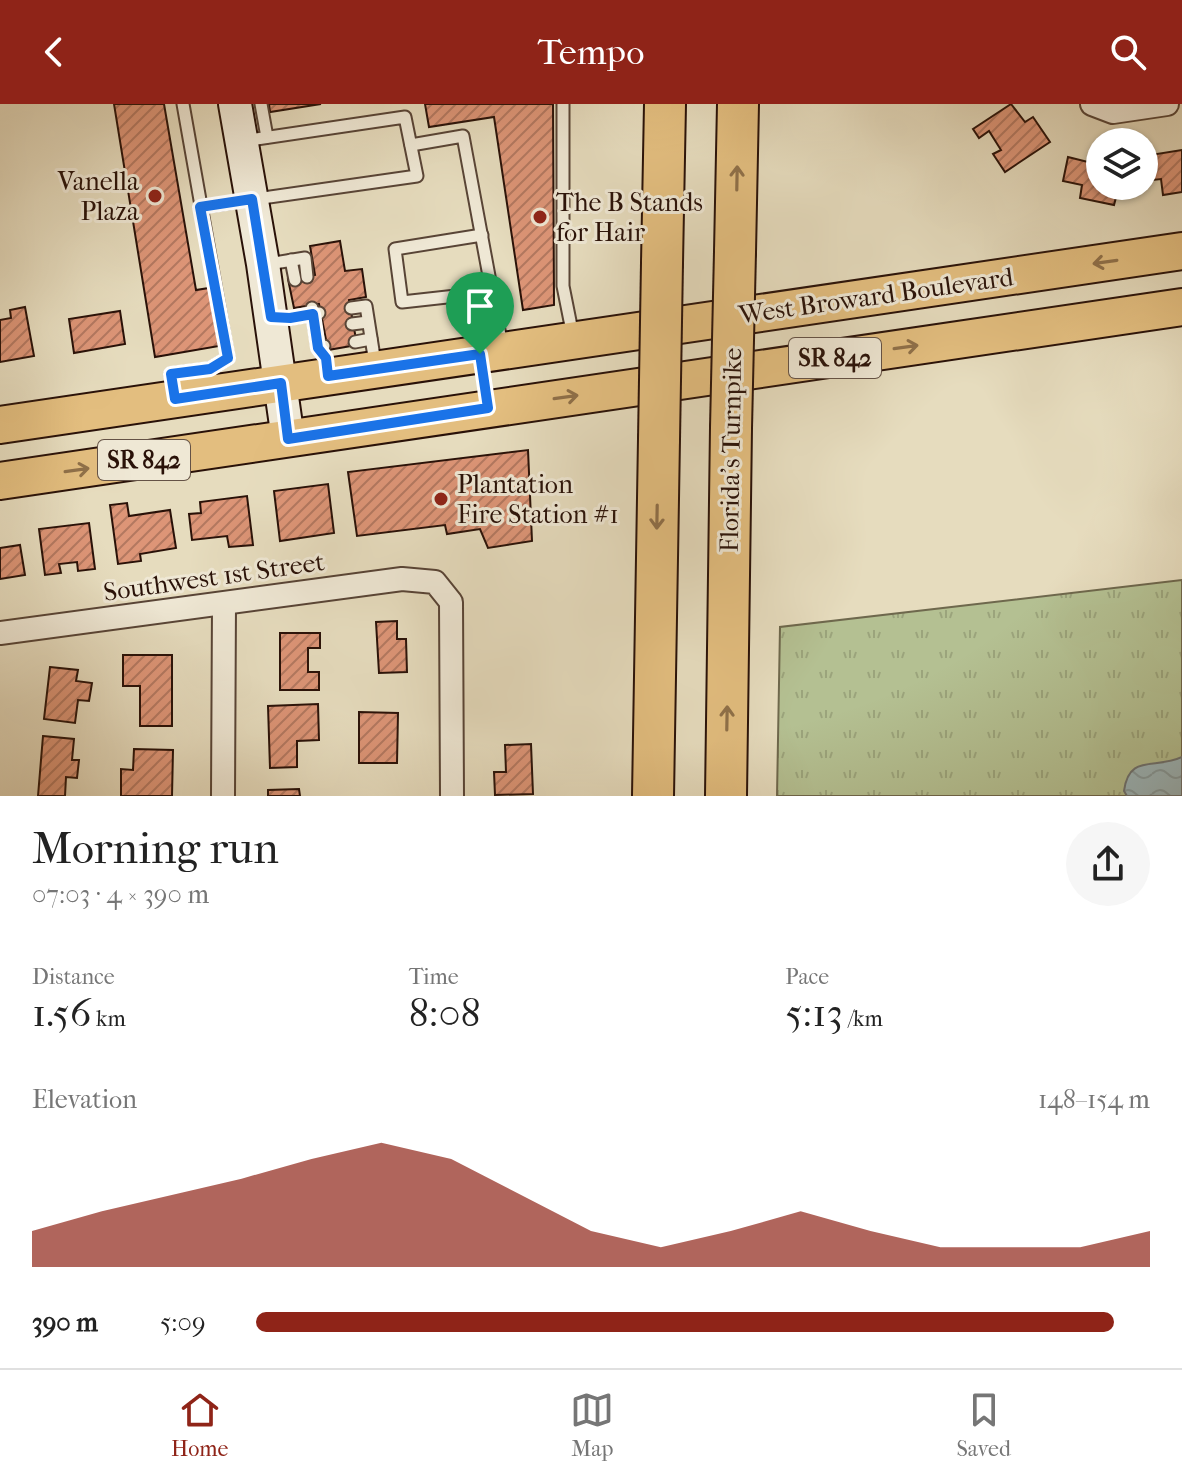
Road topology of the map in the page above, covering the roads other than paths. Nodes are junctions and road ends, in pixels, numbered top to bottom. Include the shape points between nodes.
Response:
1 (183, 104) edge
2 (235, 104) edge
3 (261, 104) edge
4 (563, 104) edge
5 (665, 104) edge
6 (738, 104) edge
7 (1092, 104) edge
8 (1167, 104) edge
9 (254, 139) junction
10 (411, 145) junction
11 (252, 199) junction
12 (200, 207) junction
13 (482, 235) junction
14 (1182, 251) edge
15 (277, 262) junction
16 (307, 277) dead end
17 (295, 280) dead end
18 (492, 292) junction
19 (1182, 307) edge
20 (351, 308) dead end
21 (303, 313) junction
22 (368, 322) junction
23 (352, 324) dead end
24 (574, 340) junction
25 (367, 350) junction
26 (492, 352) junction
27 (325, 359) junction
28 (212, 381) junction
29 (281, 383) junction
30 (488, 408) junction
31 (0, 425) edge
32 (288, 439) junction
33 (0, 481) edge
34 (224, 605) junction
35 (0, 633) edge
36 (223, 796) edge
37 (452, 796) edge
38 (653, 796) edge
39 (726, 796) edge

1 - 12 lane
2 - 9 street
3 - 9 lane
4 - 24 lane via 563,286
5 -> 38 highway, bridge
39 -> 6 highway, Florida's Turnpike, bridge
7 - 8 street via 1113,112
9 - 10 lane via 405,117
9 - 11 street
10 - 11 lane via 417,176
10 - 13 lane via 463,136
11 - 12 lane
11 - 15 street
12 - 28 lane via 228,358
13 - 18 lane
13 - 18 lane via 395,249 402,302
14 -> 24 main road, West Broward Boulevard / SR 842
15 - 16 lane via 305,258
15 - 17 lane
15 - 21 street
18 - 26 lane
30 -> 19 main road, West Broward Boulevard / SR 842
20 - 22 lane via 366,306
21 - 27 lane via 318,330
21 - 29 street
22 - 23 lane
22 - 25 lane
24 - 26 main road, West Broward Boulevard / SR 842
25 - 26 main road, West Broward Boulevard / SR 842
25 - 27 main road, West Broward Boulevard / SR 842
26 - 30 main road
27 - 29 main road, West Broward Boulevard / SR 842
28 - 29 main road, West Broward Boulevard / SR 842
28 - 31 main road, West Broward Boulevard / SR 842 via 175,399
29 - 32 street
30 - 32 main road, West Broward Boulevard / SR 842
33 -> 32 main road, West Broward Boulevard / SR 842
34 - 35 street, Southwest 1st Street
34 - 36 street
34 - 37 street, Southwest 1st Street via 402,579 435,582 451,602

